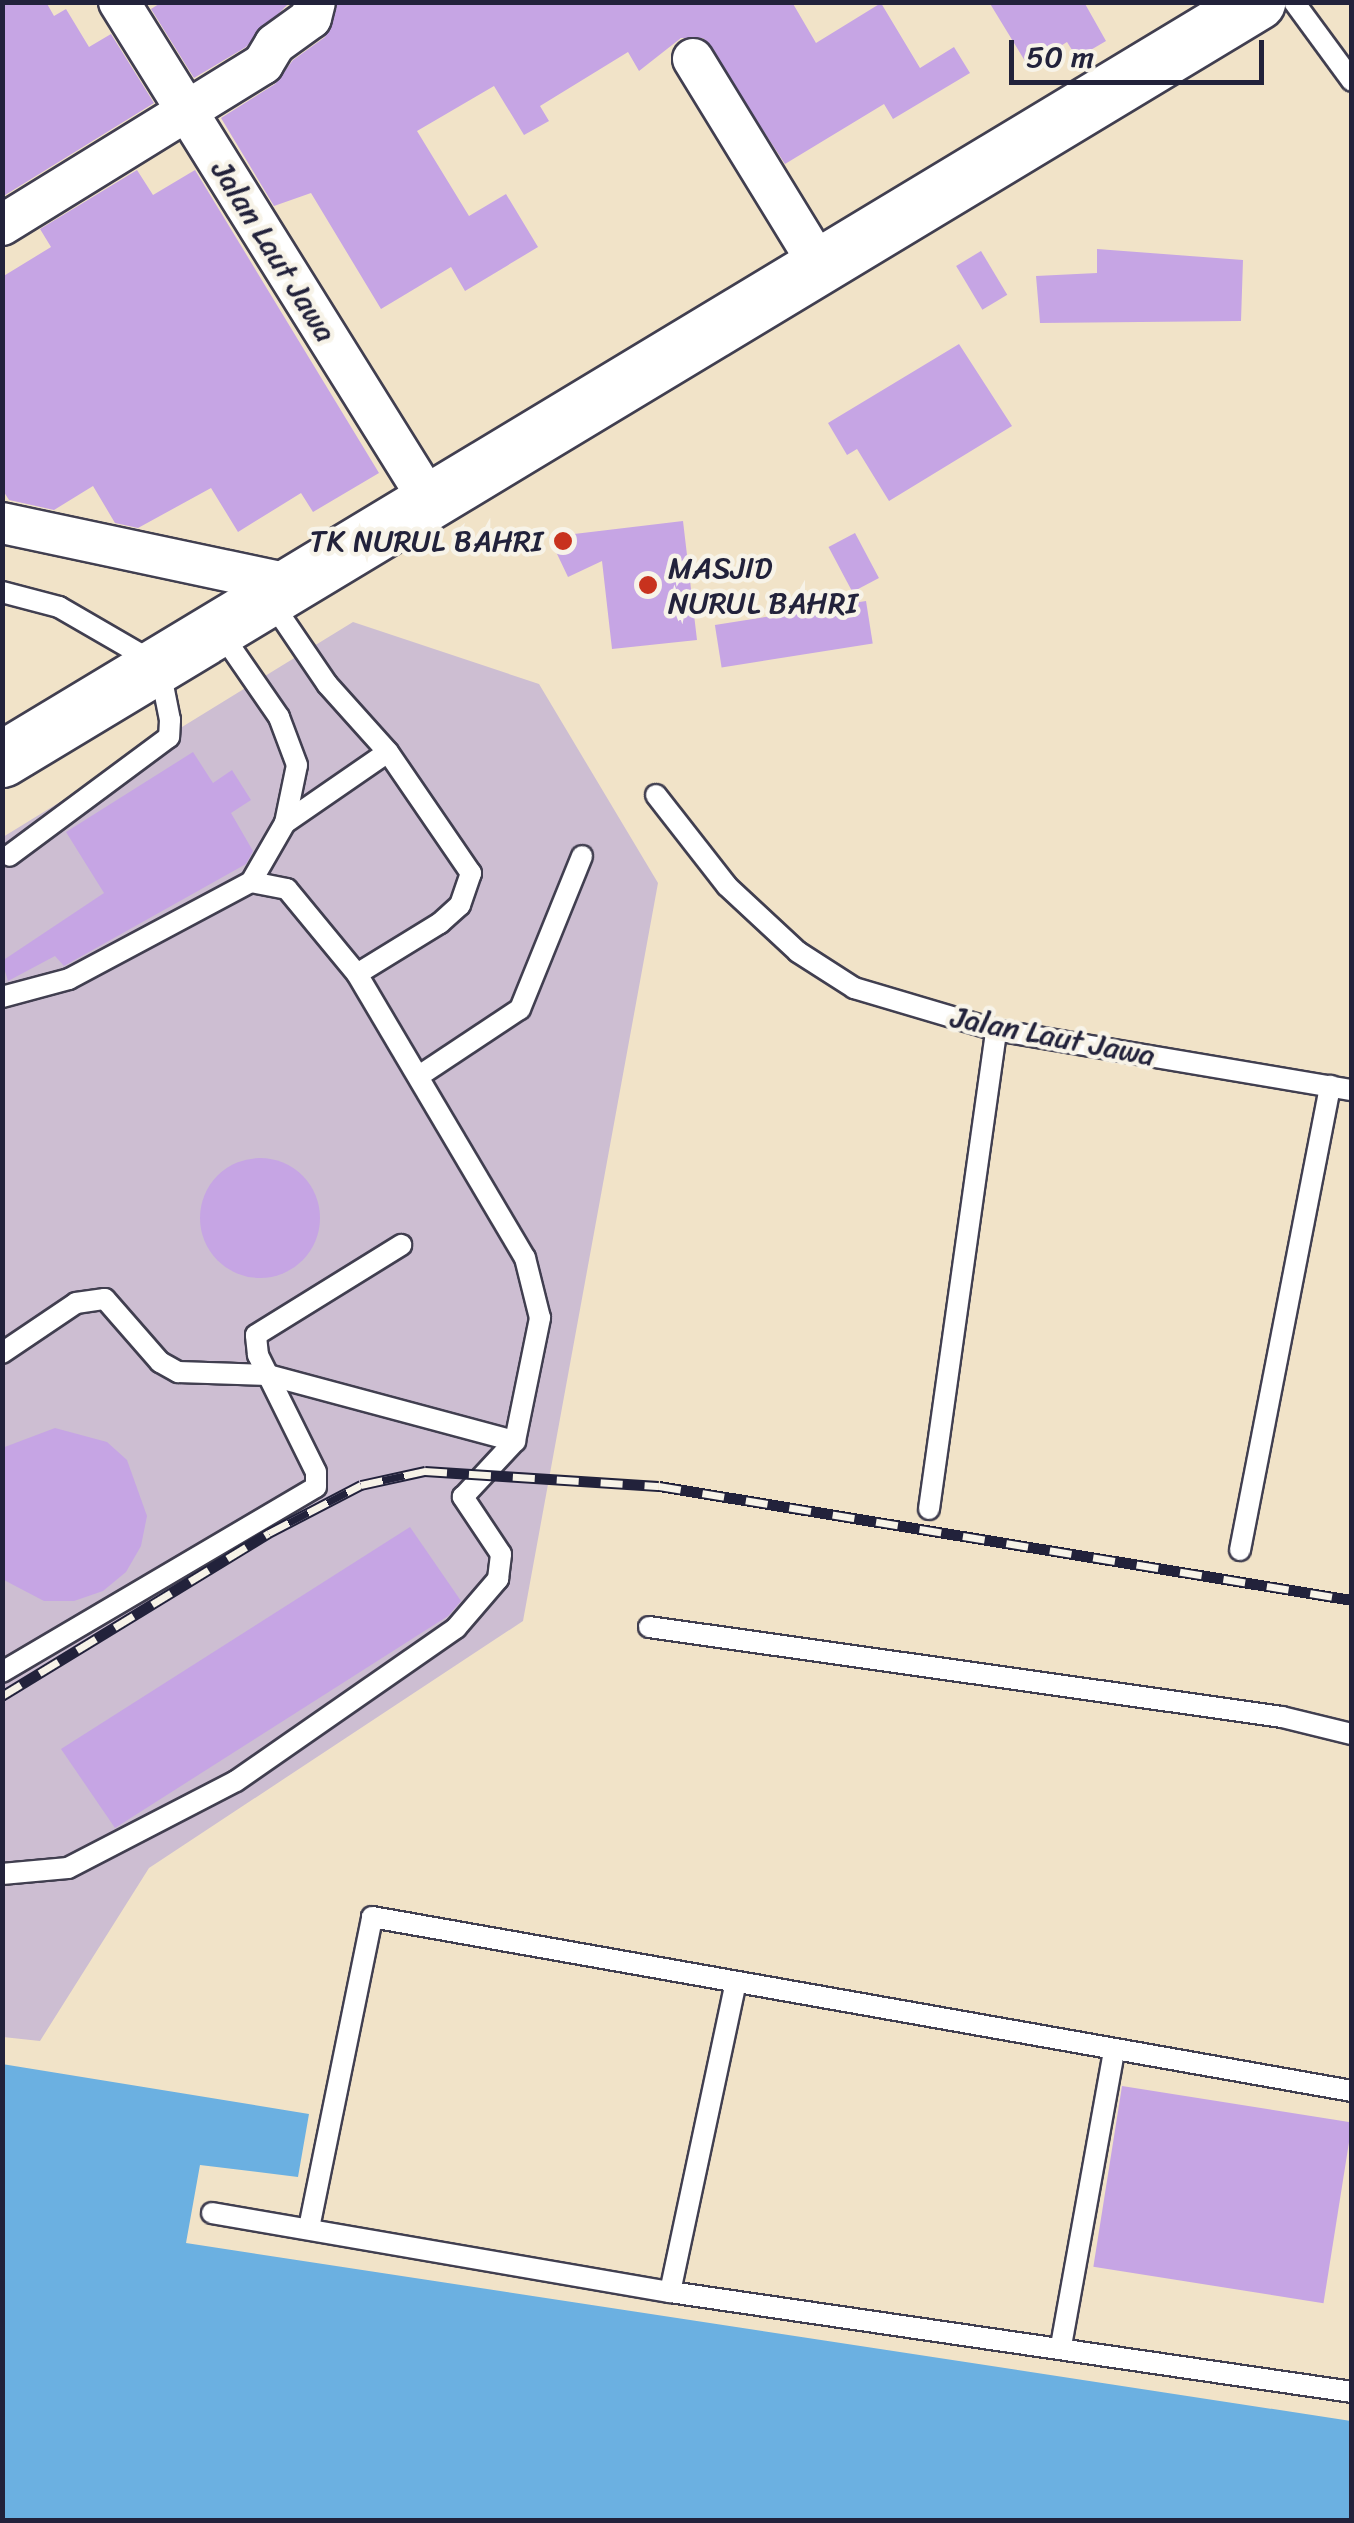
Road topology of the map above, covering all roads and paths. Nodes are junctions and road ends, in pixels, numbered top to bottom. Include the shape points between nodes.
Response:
1 (119, 2) edge
2 (315, 2) edge
3 (1257, 2) edge
4 (1294, 2) edge
5 (693, 59) dead end
6 (1352, 81) edge
7 (186, 111) junction
8 (2, 225) edge
9 (820, 266) junction
10 (429, 500) junction
11 (2, 523) edge
12 (278, 590) junction
13 (2, 592) edge
14 (218, 629) junction
15 (158, 665) junction
16 (388, 752) junction
17 (2, 758) edge
18 (656, 795) dead end
19 (286, 823) junction
20 (10, 856) dead end
21 (582, 856) dead end
22 (251, 882) junction
23 (357, 974) junction
24 (2, 997) edge
25 (996, 1030) junction
26 (420, 1076) junction
27 (1330, 1086) junction
28 (1352, 1090) edge
29 (401, 1245) dead end
30 (2, 1353) edge
31 (268, 1376) junction
32 (516, 1441) junction
33 (929, 1510) dead end
34 (1240, 1550) dead end
35 (649, 1627) dead end
36 (2, 1672) edge
37 (1352, 1734) edge
38 (2, 1874) edge
39 (734, 1984) junction
40 (1114, 2052) junction
41 (1352, 2091) edge
42 (212, 2213) dead end
43 (309, 2228) junction
44 (670, 2292) junction
45 (1060, 2346) junction
46 (1352, 2392) edge

1 - 7 street, Jalan Laut Jawa
2 - 7 street via 311,18 275,44 263,64
3 - 9 main road
4 - 6 lane
5 - 9 street
7 - 8 street
7 - 10 street, Jalan Laut Jawa
9 - 10 main road
10 - 12 main road
11 - 12 street
12 - 14 main road
12 - 16 lane via 327,684
13 - 15 lane via 60,606
14 - 15 main road
14 - 19 lane via 293,747 297,765
15 - 17 main road
15 - 20 lane via 169,737
16 - 19 lane
16 - 23 lane via 471,873 460,905 440,923
18 - 25 lane, Jalan Laut Jawa via 726,886 830,976
19 - 22 lane
21 - 26 lane via 520,1009
22 - 23 lane via 287,888
22 - 24 lane via 70,979
23 - 26 lane
25 - 27 lane, Jalan Laut Jawa
25 - 33 lane
26 - 32 lane via 511,1231 535,1289 540,1318
27 - 28 lane, Jalan Laut Jawa
27 - 34 lane
29 - 31 lane via 261,1327 256,1335
30 - 31 lane via 76,1303 96,1298 113,1303 168,1368
31 - 32 lane
31 - 36 lane via 316,1472 316,1487
32 - 38 lane via 463,1497 501,1554 486,1600 456,1628 236,1781 68,1868
35 - 37 lane via 1282,1718
39 - 40 lane
39 - 43 lane via 372,1917
39 - 44 lane
40 - 41 lane
40 - 45 lane
42 - 43 lane
43 - 44 lane
44 - 45 lane
45 - 46 lane

